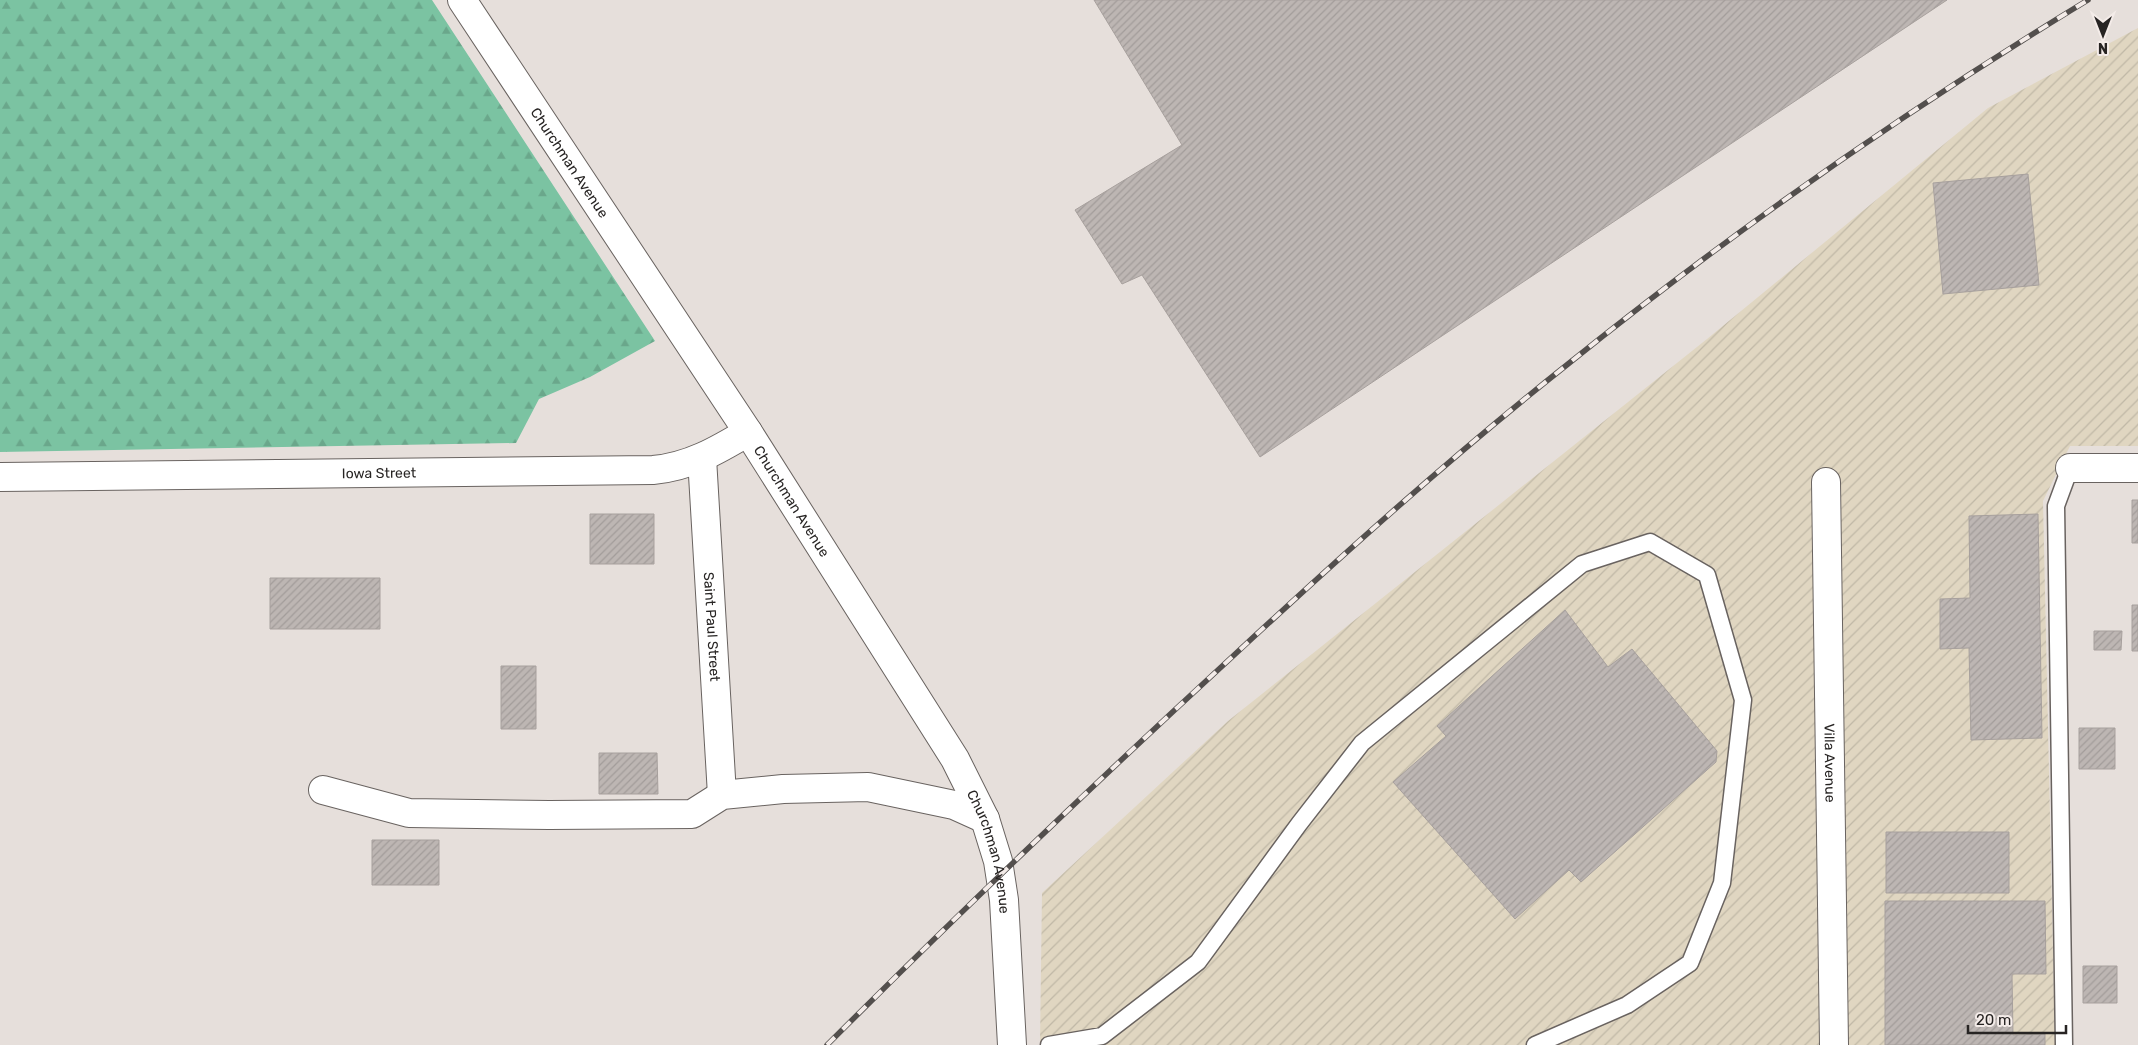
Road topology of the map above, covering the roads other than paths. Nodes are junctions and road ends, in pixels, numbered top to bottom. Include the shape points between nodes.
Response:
1 (462, 0) edge
2 (748, 432) junction
3 (702, 458) junction
4 (2070, 468) joint
5 (2138, 468) edge
6 (0, 477) edge
7 (1826, 482) dead end
8 (323, 790) dead end
9 (722, 795) junction
10 (985, 819) junction
11 (1012, 1045) edge
12 (1049, 1045) edge
13 (1535, 1045) edge
14 (1834, 1045) edge
15 (2064, 1045) edge

1 - 2 street, Churchman Avenue
2 - 3 street, Iowa Street
2 - 10 street, Churchman Avenue via 955,759
3 - 6 street, Iowa Street via 653,470
3 - 9 street, Saint Paul Street
4 - 5 street
4 - 15 lane via 2056,506
7 - 14 street, Villa Avenue
8 - 9 street via 409,812 549,815 692,814
9 - 10 street via 783,789 868,787 954,805
10 - 11 street, Churchman Avenue via 998,861 1004,900
12 - 13 lane via 1102,1036 1198,962 1362,744 1582,564 1650,542 1707,575 1743,700 1722,883 1690,964 1627,1005

